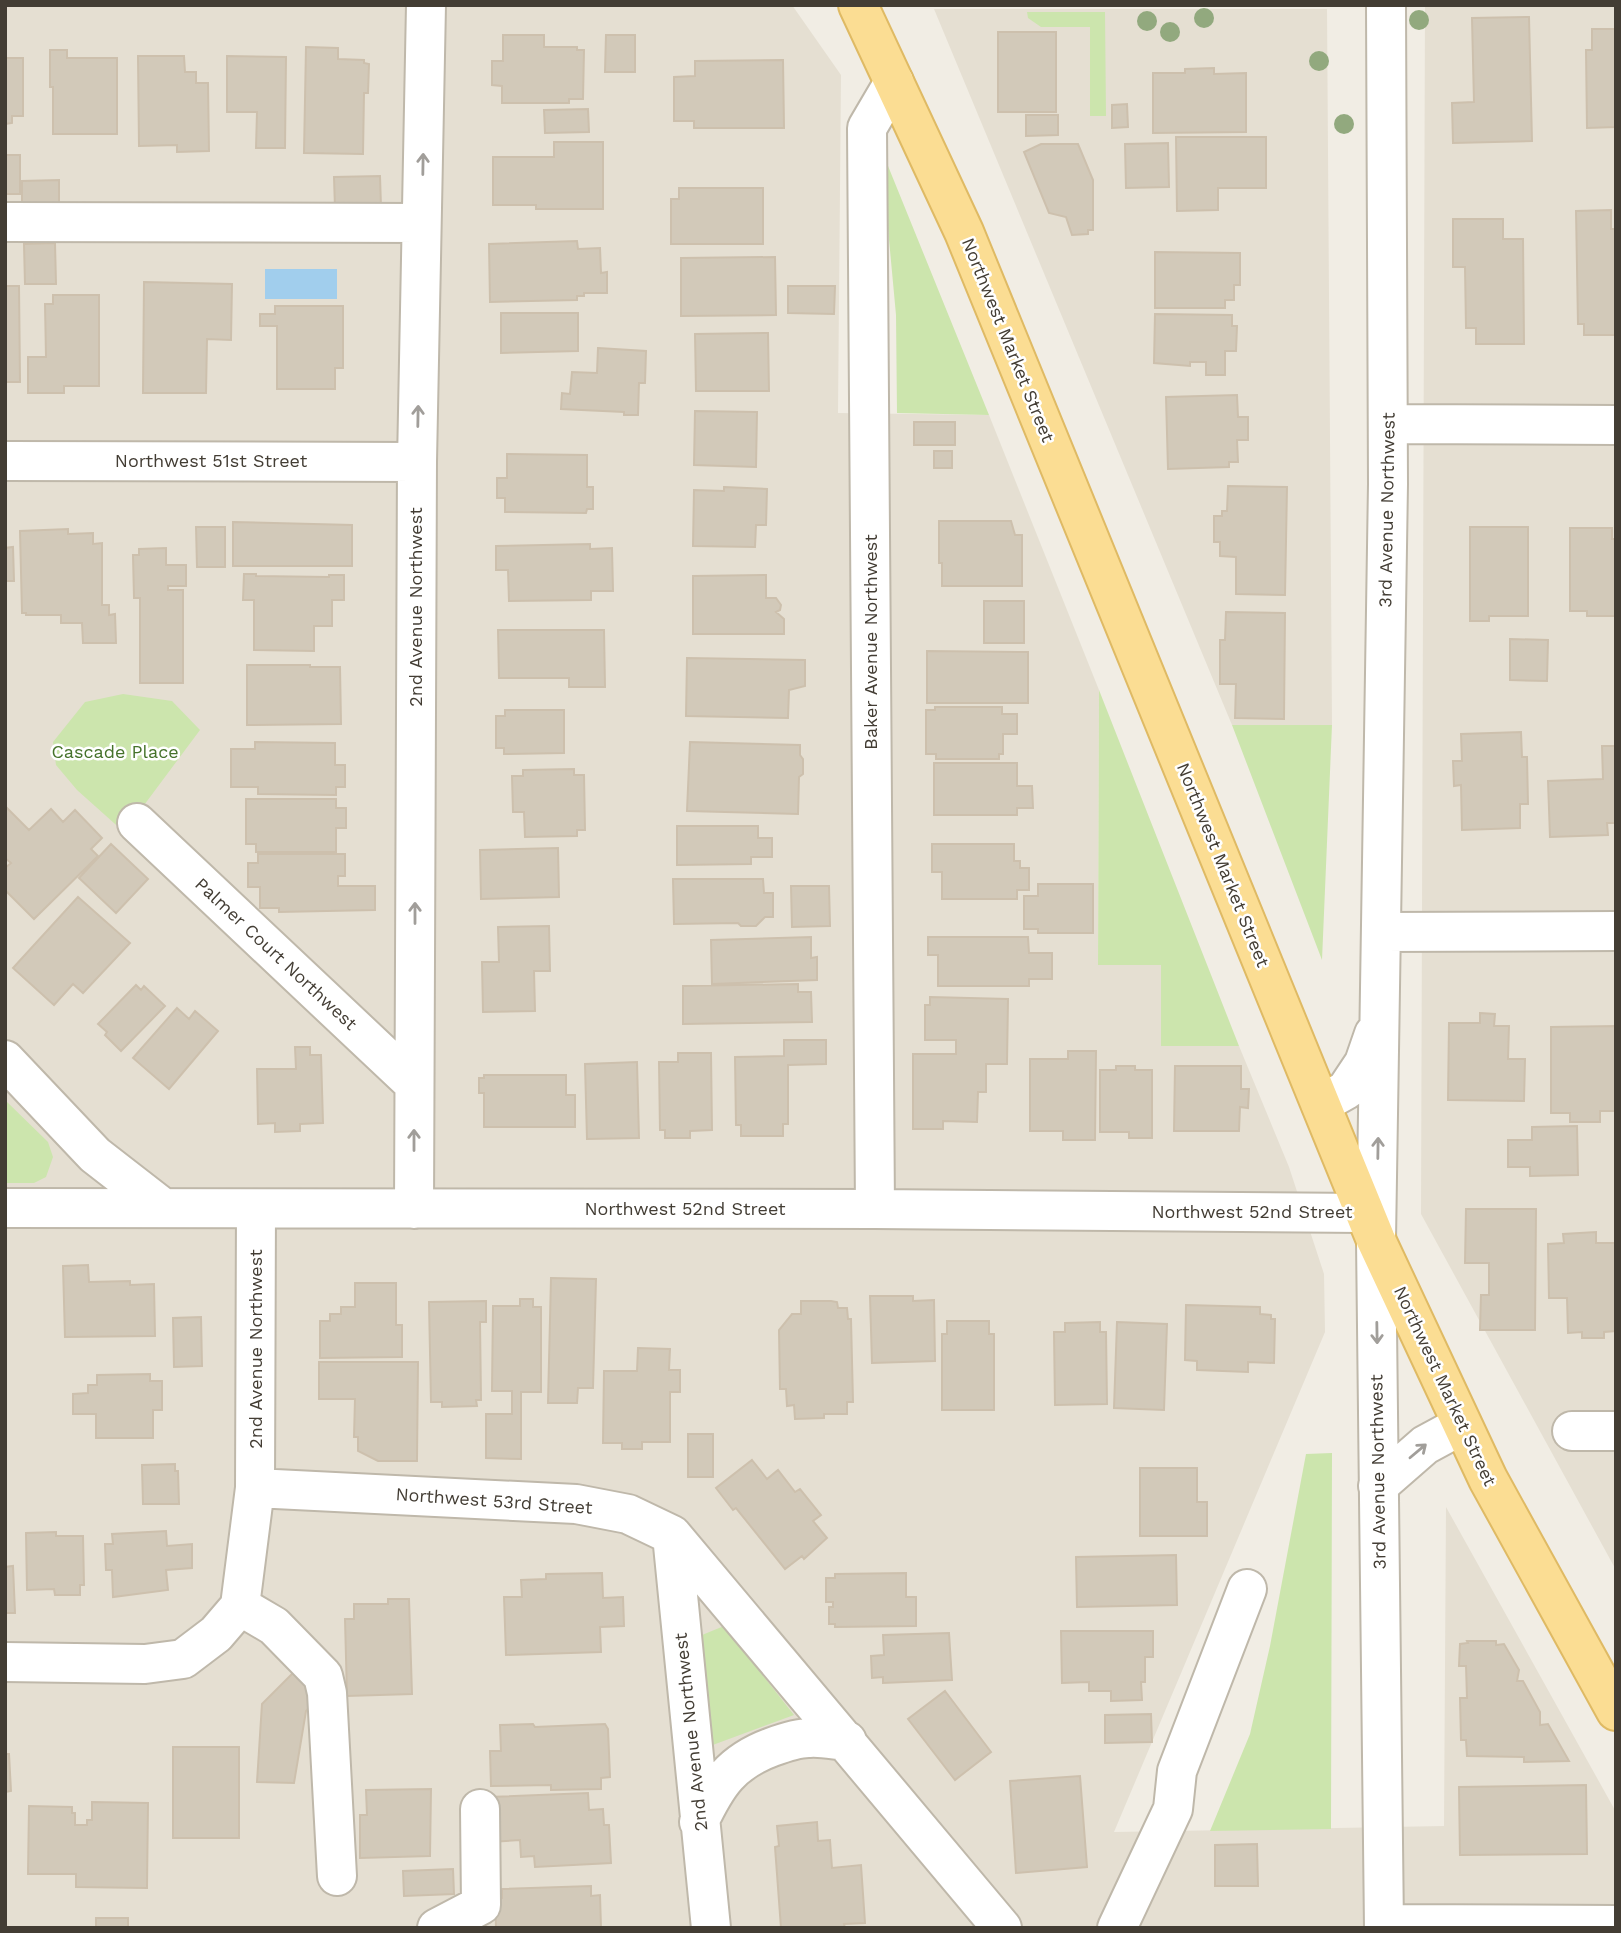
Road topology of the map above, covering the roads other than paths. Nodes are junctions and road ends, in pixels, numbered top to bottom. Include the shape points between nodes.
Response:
1 (426, 5) edge
2 (859, 5) edge
3 (1386, 5) edge
4 (894, 82) junction
5 (5, 222) edge
6 (421, 223) junction
7 (1388, 424) junction
8 (1616, 425) edge
9 (5, 461) edge
10 (417, 462) junction
11 (137, 823) dead end
12 (1616, 931) edge
13 (1382, 932) junction
14 (1380, 1015) junction
15 (5, 1060) edge
16 (414, 1084) junction
17 (1321, 1104) junction
18 (162, 1207) junction
19 (5, 1208) edge
20 (256, 1209) junction
21 (414, 1209) junction
22 (875, 1209) junction
23 (1370, 1227) junction
24 (1462, 1425) junction
25 (1572, 1431) dead end
26 (1616, 1431) edge
27 (1378, 1486) junction
28 (256, 1488) junction
29 (672, 1535) junction
30 (1247, 1589) dead end
31 (240, 1606) junction
32 (5, 1662) edge
33 (1616, 1711) edge
34 (847, 1741) junction
35 (480, 1809) dead end
36 (699, 1822) junction
37 (337, 1876) dead end
38 (1616, 1925) edge
39 (1384, 1926) edge
40 (436, 1928) edge
41 (711, 1928) edge
42 (1002, 1928) edge
43 (1117, 1928) edge

6 -> 1 street, 2nd Avenue Northwest
2 - 4 main road, Northwest Market Street
3 - 7 street, 3rd Avenue Northwest
4 - 17 main road, Northwest Market Street via 964,232
4 - 22 street, Baker Avenue Northwest via 867,128
5 - 6 street
10 -> 6 street, 2nd Avenue Northwest
7 - 8 street
7 - 13 street, 3rd Avenue Northwest
9 - 10 street, Northwest 51st Street
16 -> 10 street, 2nd Avenue Northwest
11 - 16 street, Palmer Court Northwest
12 - 13 street
13 - 14 street, 3rd Avenue Northwest
14 - 17 street, 3rd Avenue Northwest via 1364,1063 1346,1090
23 -> 14 street, 3rd Avenue Northwest
15 - 18 street via 95,1155
21 -> 16 street, 2nd Avenue Northwest
17 - 23 main road, Northwest Market Street
18 - 19 street, Northwest 52nd Street
18 - 20 street, Northwest 52nd Street
20 - 21 street, Northwest 52nd Street
20 - 28 street, 2nd Avenue Northwest
21 - 22 street, Northwest 52nd Street
22 - 23 street, Northwest 52nd Street
23 - 24 main road, Northwest Market Street
23 -> 27 street, 3rd Avenue Northwest
27 -> 24 street via 1425,1445
24 - 33 main road, Northwest Market Street
25 - 26 street
27 - 39 street, 3rd Avenue Northwest
28 - 29 street, Northwest 53rd Street via 576,1503 628,1514
28 - 31 street
29 - 34 street, Northwest 53rd Street
29 - 36 street, 2nd Avenue Northwest
30 - 43 street via 1177,1771 1173,1809
31 - 32 street via 216,1634 183,1659 145,1664
31 - 37 street via 274,1626 323,1676
34 - 36 street via 809,1738 752,1754 728,1772
34 - 42 street, Northwest 53rd Street
35 - 40 street via 481,1905
36 - 41 street, 2nd Avenue Northwest
38 - 39 street

